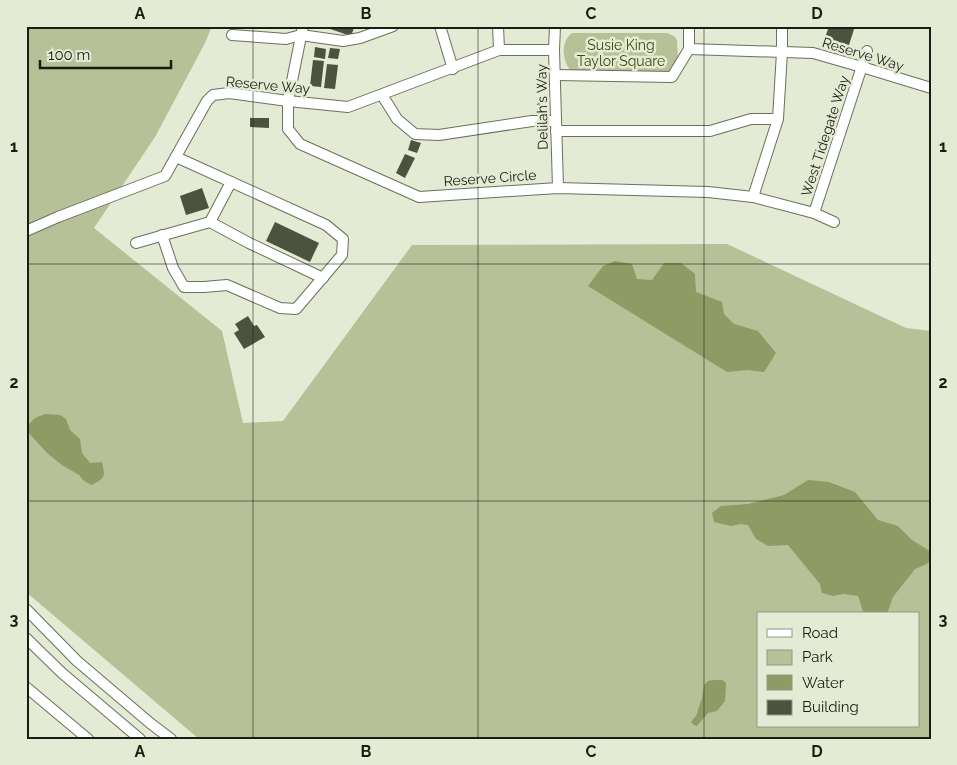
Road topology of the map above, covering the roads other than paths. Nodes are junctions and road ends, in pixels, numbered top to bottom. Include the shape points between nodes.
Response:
1 (364, 26) edge
2 (393, 26) edge
3 (440, 26) edge
4 (498, 26) edge
5 (555, 26) edge
6 (689, 26) edge
7 (782, 26) edge
8 (302, 31) edge
9 (232, 35) dead end
10 (360, 38) junction
11 (690, 49) junction
12 (499, 50) junction
13 (554, 50) junction
14 (867, 51) dead end
15 (782, 52) junction
16 (862, 66) junction
17 (453, 68) junction
18 (555, 75) junction
19 (931, 88) edge
20 (382, 94) junction
21 (288, 101) junction
22 (778, 119) junction
23 (556, 126) junction
24 (176, 157) junction
25 (232, 182) junction
26 (558, 188) junction
27 (754, 198) junction
28 (814, 213) junction
29 (210, 222) junction
30 (834, 222) dead end
31 (26, 231) edge
32 (162, 235) junction
33 (136, 243) dead end
34 (323, 278) junction
35 (26, 609) edge
36 (26, 638) edge
37 (26, 687) edge
38 (88, 739) edge
39 (140, 739) edge
40 (171, 739) edge

1 - 10 street
2 - 10 street
3 - 17 street
4 - 12 street
5 - 13 street, Delilah's Way
6 - 11 street
7 - 15 street
8 - 9 street via 286,39
8 - 10 street via 343,41
8 - 21 street, Reserve Circle
11 - 15 street, Reserve Way
11 - 18 street via 672,77
12 - 13 street, Reserve Way
12 - 17 street, Reserve Way
13 - 18 street, Delilah's Way
14 - 16 street, West Tidegate Way
15 - 16 street, Reserve Way via 813,52
15 - 22 street
16 - 19 street, Reserve Way
16 - 28 street, West Tidegate Way
17 - 20 street, Reserve Way
18 - 23 street, Delilah's Way
20 - 21 street, Reserve Way via 348,107
20 - 23 street via 398,119 415,134 439,135 532,121
21 - 24 street, Reserve Way via 230,93 213,95
21 - 26 street, Reserve Circle via 288,129 300,144 419,197
22 - 23 street via 751,119 710,131
22 - 27 street
23 - 26 street, Delilah's Way
24 - 25 street
24 - 31 street, Reserve Way via 165,176
25 - 29 street
25 - 34 street via 326,226 343,239 342,255
26 - 27 street, Reserve Circle via 708,192
27 - 28 street, Reserve Circle
28 - 30 street, Reserve Circle
29 - 32 street
29 - 34 street
32 - 33 street
32 - 34 street via 184,288 227,285 280,308 296,310
35 - 40 street via 76,661
36 - 39 street via 62,674
37 - 38 street

